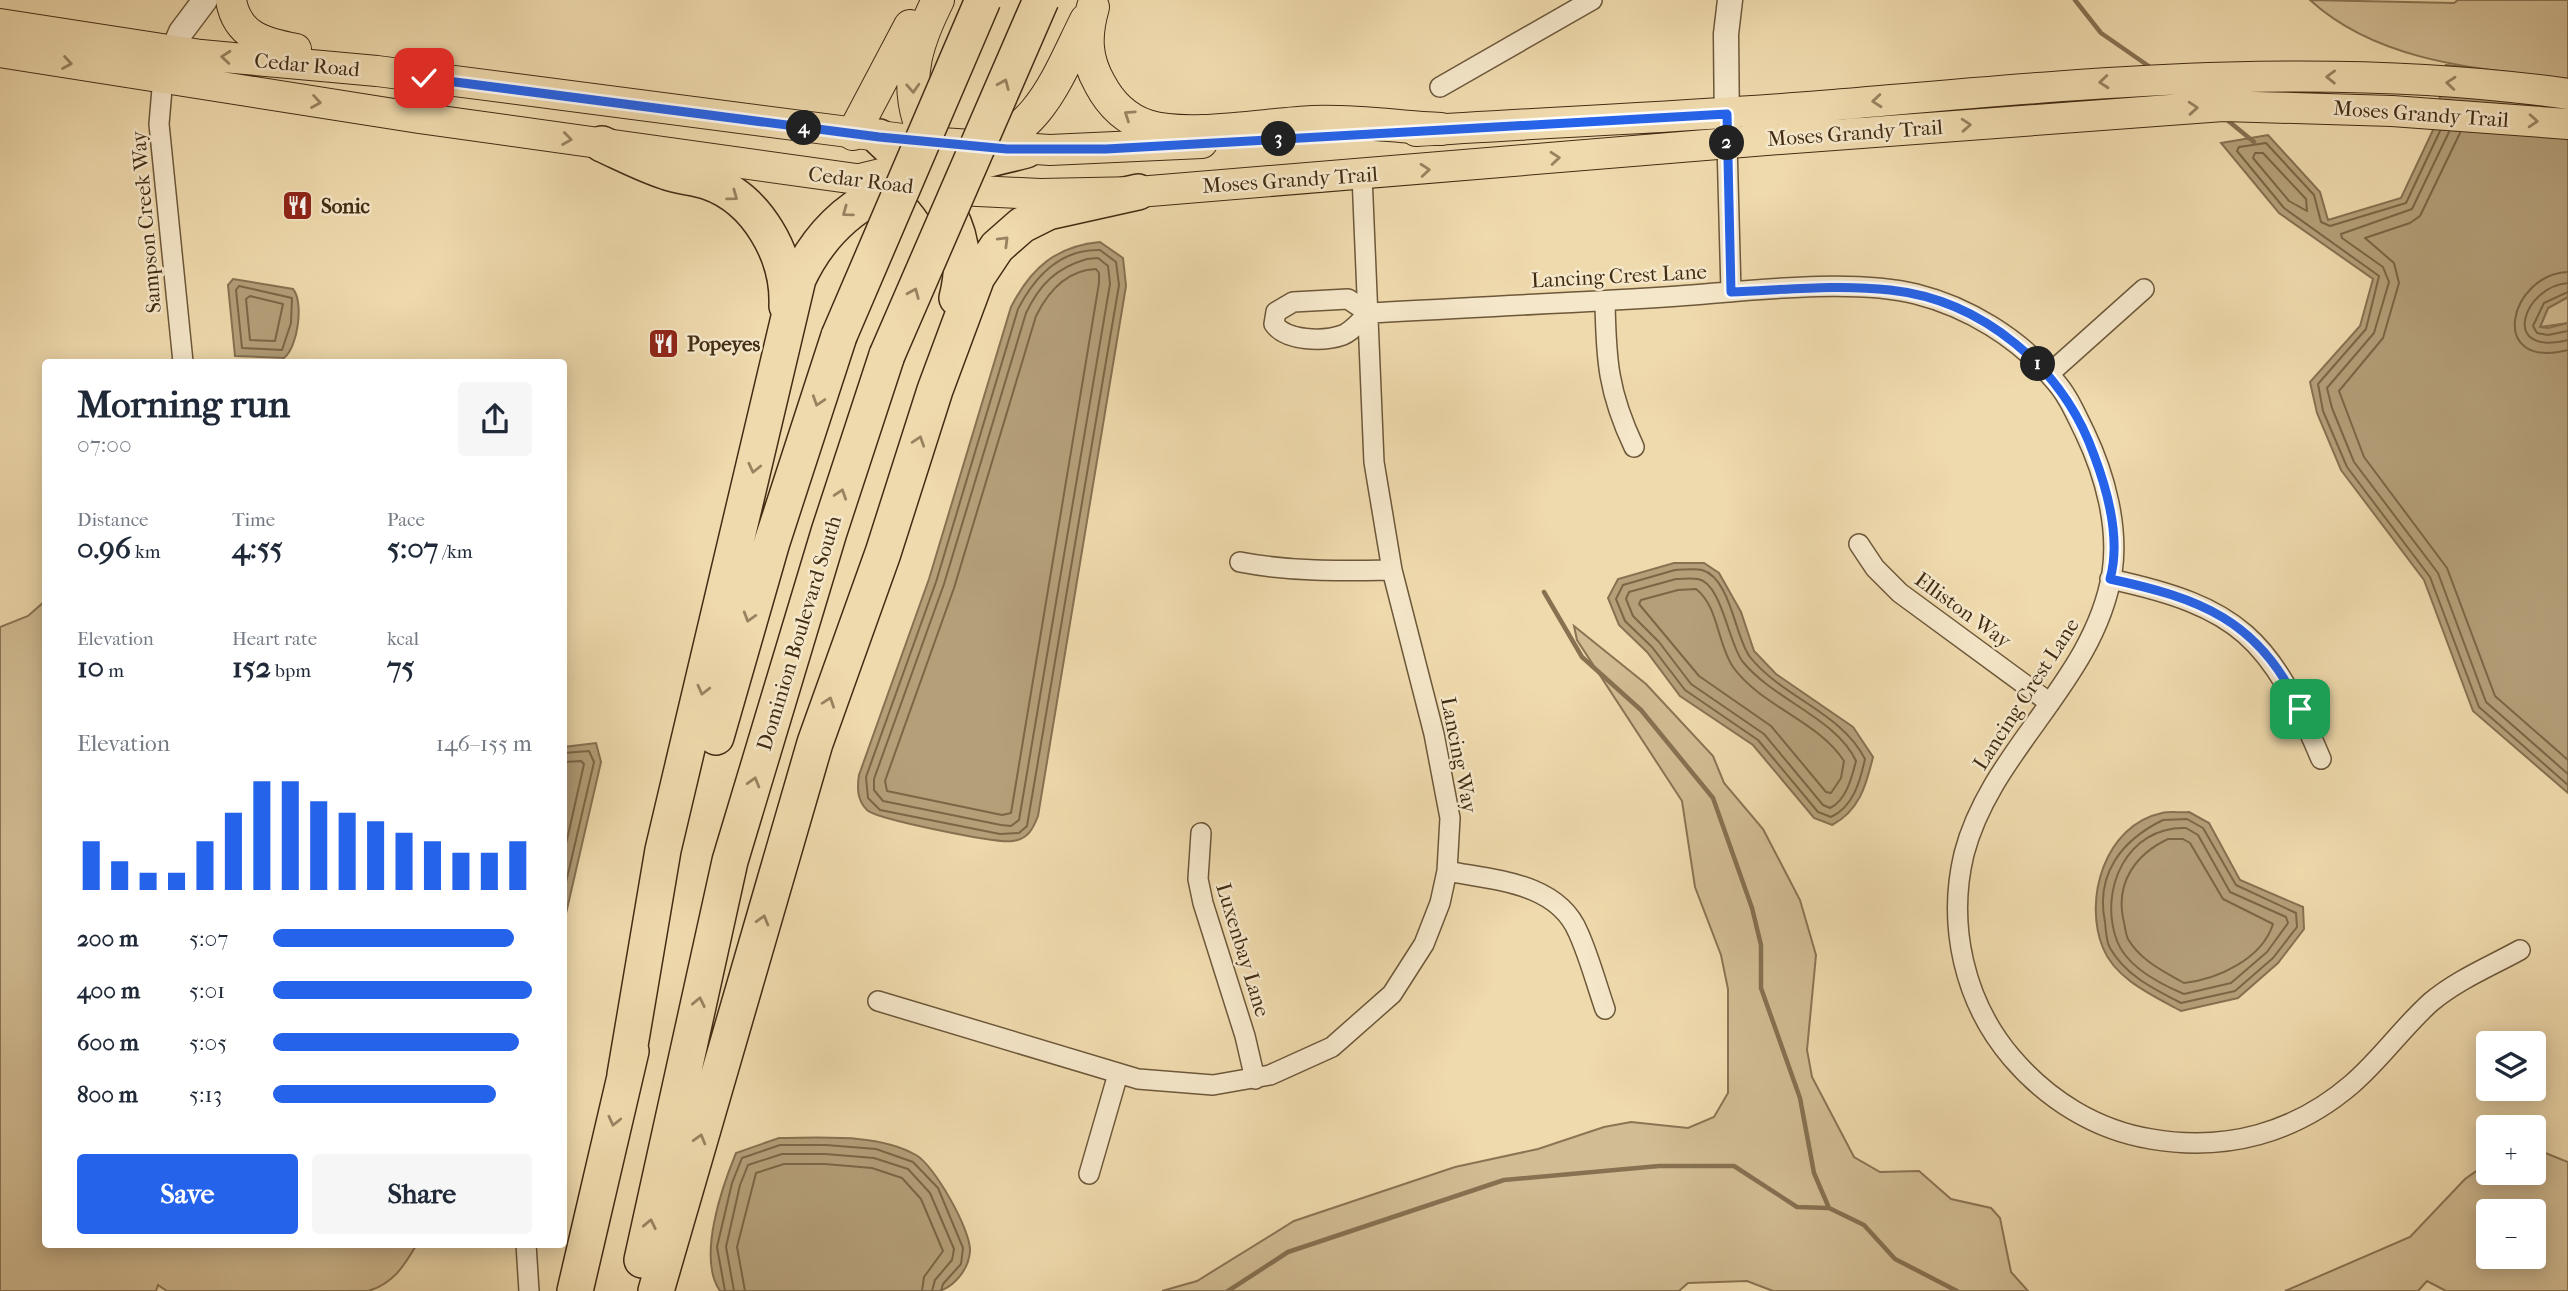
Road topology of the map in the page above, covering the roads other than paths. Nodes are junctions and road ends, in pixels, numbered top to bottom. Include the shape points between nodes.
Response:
1 (205, 0) edge
2 (231, 0) edge
3 (923, 0) edge
4 (938, 0) edge
5 (983, 0) edge
6 (1041, 0) edge
7 (1592, 0) edge
8 (1730, 0) edge
9 (1094, 4) edge
10 (0, 24) edge
11 (0, 52) edge
12 (167, 64) junction
13 (377, 71) junction
14 (1440, 87) dead end
15 (2568, 94) edge
16 (2568, 124) edge
17 (1727, 128) junction
18 (1441, 129) junction
19 (866, 136) junction
20 (603, 144) junction
21 (990, 147) junction
22 (1026, 149) junction
23 (931, 173) junction
24 (1362, 175) junction
25 (860, 180) joint
26 (1138, 192) junction
27 (2144, 289) dead end
28 (1731, 292) junction
29 (1605, 301) junction
30 (1369, 313) junction
31 (786, 330) junction
32 (183, 359) edge
33 (2049, 374) junction
34 (935, 390) junction
35 (1634, 447) dead end
36 (1859, 544) dead end
37 (1240, 562) dead end
38 (1392, 570) junction
39 (2110, 579) junction
40 (2050, 703) junction
41 (2321, 759) dead end
42 (1201, 833) dead end
43 (1447, 871) junction
44 (2520, 950) dead end
45 (878, 1001) dead end
46 (1605, 1009) dead end
47 (1118, 1074) junction
48 (625, 1075) junction
49 (1255, 1079) junction
50 (1089, 1174) dead end
51 (526, 1248) edge
52 (529, 1291) edge
53 (575, 1291) edge
54 (635, 1291) edge
55 (656, 1291) edge

1 - 12 street
2 - 13 main road via 241,26 260,40
3 - 19 highway
4 -> 23 highway via 918,42 913,68 914,101
5 -> 48 highway, bridge via 839,336 743,636
54 -> 6 highway, Dominion Boulevard South, bridge via 730,861 829,532 887,355
7 - 14 street
8 - 17 street
18 -> 9 highway via 1316,122 1184,130 1145,125 1116,106 1093,71 1086,45
9 - 21 highway via 1044,103 1019,130
10 - 12 main road, Cedar Road
11 -> 12 main road, Cedar Road
13 -> 12 main road, Cedar Road
12 -> 20 main road, Cedar Road
12 - 32 street, Sampson Creek Way via 159,124
13 - 19 main road, Cedar Road
15 -> 17 main road, Moses Grandy Trail via 2399,78 2208,75
17 -> 16 main road, Moses Grandy Trail via 2223,106 2392,111
17 - 18 main road, Moses Grandy Trail
24 -> 17 main road, Moses Grandy Trail
17 - 28 street
18 - 22 main road, Moses Grandy Trail via 1106,149
19 - 23 highway
20 - 25 main road, Cedar Road
20 -> 31 highway via 669,173 711,182 744,204 771,238 781,264
21 - 22 main road, Moses Grandy Trail
21 - 23 highway
22 - 23 highway
23 - 25 highway
23 - 26 main road, Moses Grandy Trail
23 -> 31 highway via 839,218 817,243 798,279
23 - 34 highway via 957,227 963,256 961,283
24 - 26 main road, Moses Grandy Trail
24 - 30 street, Lancing Way
34 -> 26 highway via 978,277 1007,236 1048,212
27 - 33 street
28 - 29 street, Lancing Crest Lane
28 - 33 street, Lancing Crest Lane via 1866,288 1915,294 1976,317 2004,334
29 - 30 street, Lancing Crest Lane
29 - 35 street via 1609,380
30 - 38 street, Lancing Way via 1374,462
31 -> 48 highway via 663,850
33 - 39 street, Lancing Crest Lane via 2067,397 2105,485 2113,555
55 -> 34 highway via 815,743
36 - 40 street, Elliston Way via 1900,593
37 - 38 street via 1312,572
38 - 43 street, Lancing Way via 1447,793
39 - 40 street, Lancing Crest Lane via 2094,635
39 - 41 street via 2181,596 2210,608 2242,630 2280,672
40 - 44 street, Lancing Crest Lane via 2001,770 1970,832 1958,898 1959,939 1976,1003 2002,1046 2041,1087 2087,1119 2130,1135 2189,1144 2229,1142 2281,1129 2354,1082 2431,1003
42 - 49 street, Luxenbay Lane via 1198,880 1203,903
43 - 46 street via 1520,885 1540,892 1563,909 1577,929
43 - 49 street, Lancing Way via 1424,944 1392,994 1332,1047
45 - 47 street, Lancing Way
47 - 49 street, Lancing Way via 1190,1085
47 - 50 street
48 -> 53 highway
51 - 52 street

